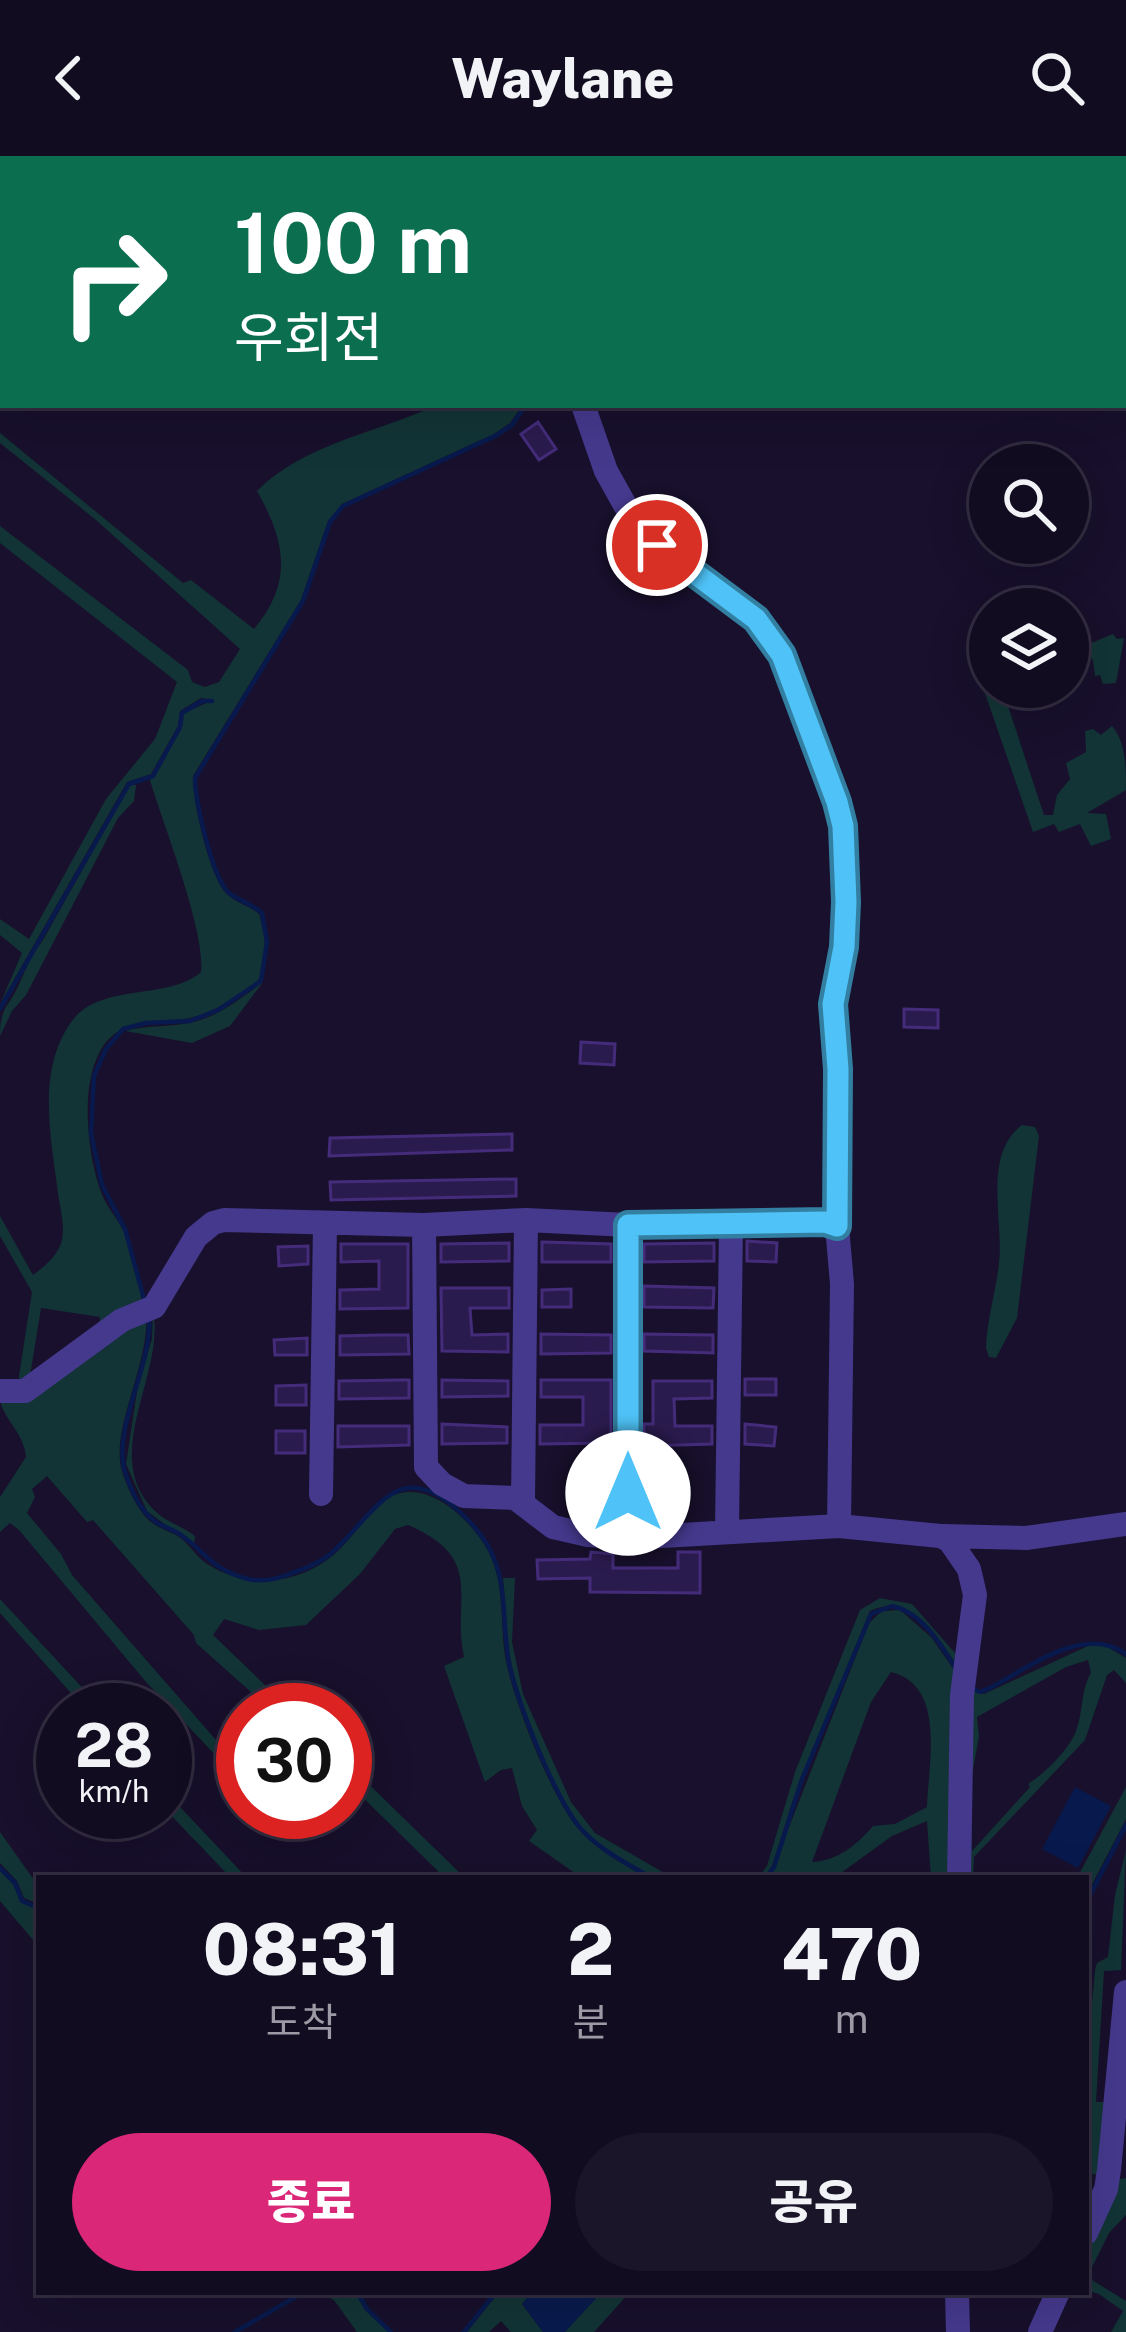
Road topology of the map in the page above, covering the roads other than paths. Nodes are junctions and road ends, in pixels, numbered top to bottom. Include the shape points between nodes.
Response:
1 (584, 408) edge
2 (526, 1220) junction
3 (325, 1223) junction
4 (731, 1224) junction
5 (424, 1225) junction
6 (628, 1225) junction
7 (837, 1226) junction
8 (0, 1390) edge
9 (321, 1494) dead end
10 (523, 1502) junction
11 (1126, 1524) edge
12 (839, 1526) junction
13 (727, 1532) junction
14 (940, 1536) junction
15 (627, 1538) junction
16 (959, 1875) edge
17 (1126, 1992) edge
18 (1089, 2226) edge
19 (957, 2295) edge
20 (1057, 2295) edge
21 (958, 2332) edge
22 (1040, 2332) edge

1 - 7 street via 640,532 756,619 782,655 837,802 846,902 833,1004
2 - 5 street
2 - 6 street
2 - 10 street
3 - 5 street
3 - 8 street via 213,1223 154,1307 122,1320 25,1391
3 - 9 street
4 - 6 street
4 - 7 street
4 - 13 street
5 - 10 street via 426,1467 464,1496
6 - 15 street
7 - 12 street
10 - 15 street via 568,1532
11 - 14 street via 1026,1538
12 - 13 street
12 - 14 street
13 - 15 street
14 - 16 street via 964,1558 975,1595 962,1695
17 - 18 street via 1109,2170
19 - 21 street
20 - 22 street

